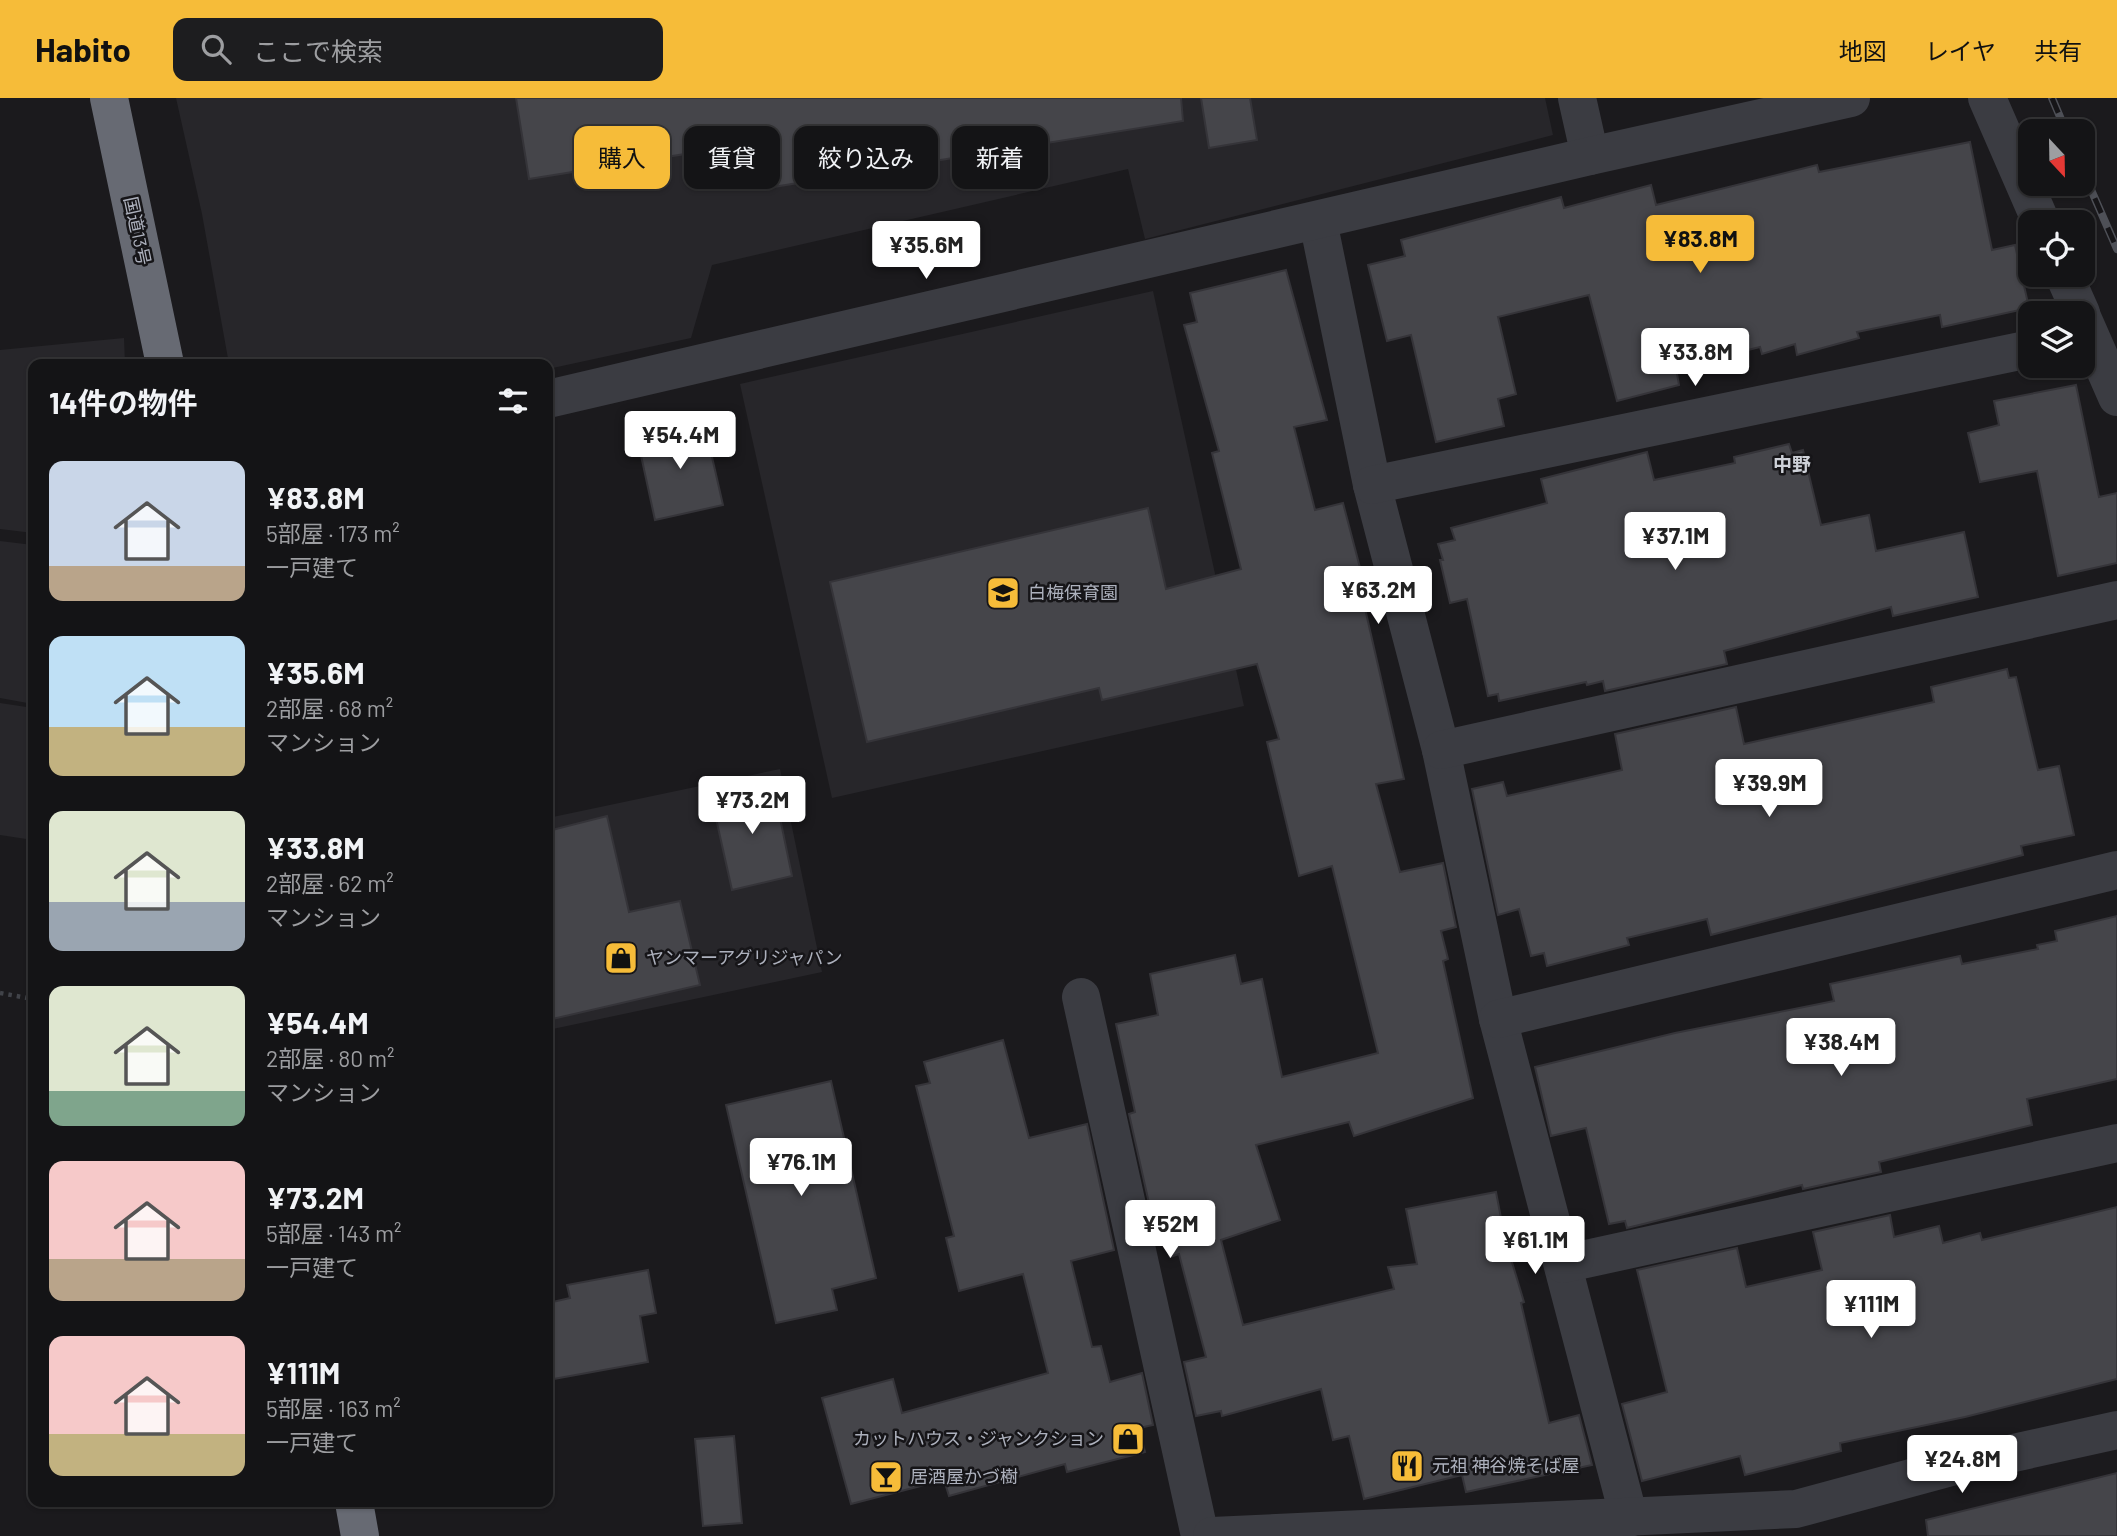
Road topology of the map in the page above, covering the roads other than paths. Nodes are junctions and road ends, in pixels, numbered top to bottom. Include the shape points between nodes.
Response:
1 (109, 98) edge
2 (1577, 98) edge
3 (1851, 98) edge
4 (1987, 98) edge
5 (1590, 156) junction
6 (2036, 210) edge
7 (1318, 220) junction
8 (2095, 350) edge
9 (2018, 351) edge
10 (163, 359) edge
11 (2117, 397) edge
12 (553, 399) edge
13 (1372, 485) junction
14 (2117, 600) edge
15 (1441, 750) junction
16 (2117, 870) edge
17 (1081, 997) dead end
18 (1498, 1019) junction
19 (2117, 1143) edge
20 (1563, 1264) junction
21 (2117, 1430) edge
22 (355, 1507) edge
23 (1629, 1518) junction
24 (1800, 1522) edge
25 (360, 1536) edge
26 (1200, 1536) edge
27 (1212, 1536) edge

1 - 10 highway, 国道13号
2 - 5 street
3 - 5 street
4 - 6 street
5 - 7 street
7 - 12 street
7 - 13 street
8 - 11 street
9 - 13 street
13 - 15 street
14 - 15 street
15 - 18 street
16 - 18 street
17 - 26 street
18 - 20 street
19 - 20 street
20 - 23 street
21 - 24 street via 1955,1466
22 - 25 highway
23 - 24 street
23 - 27 street

